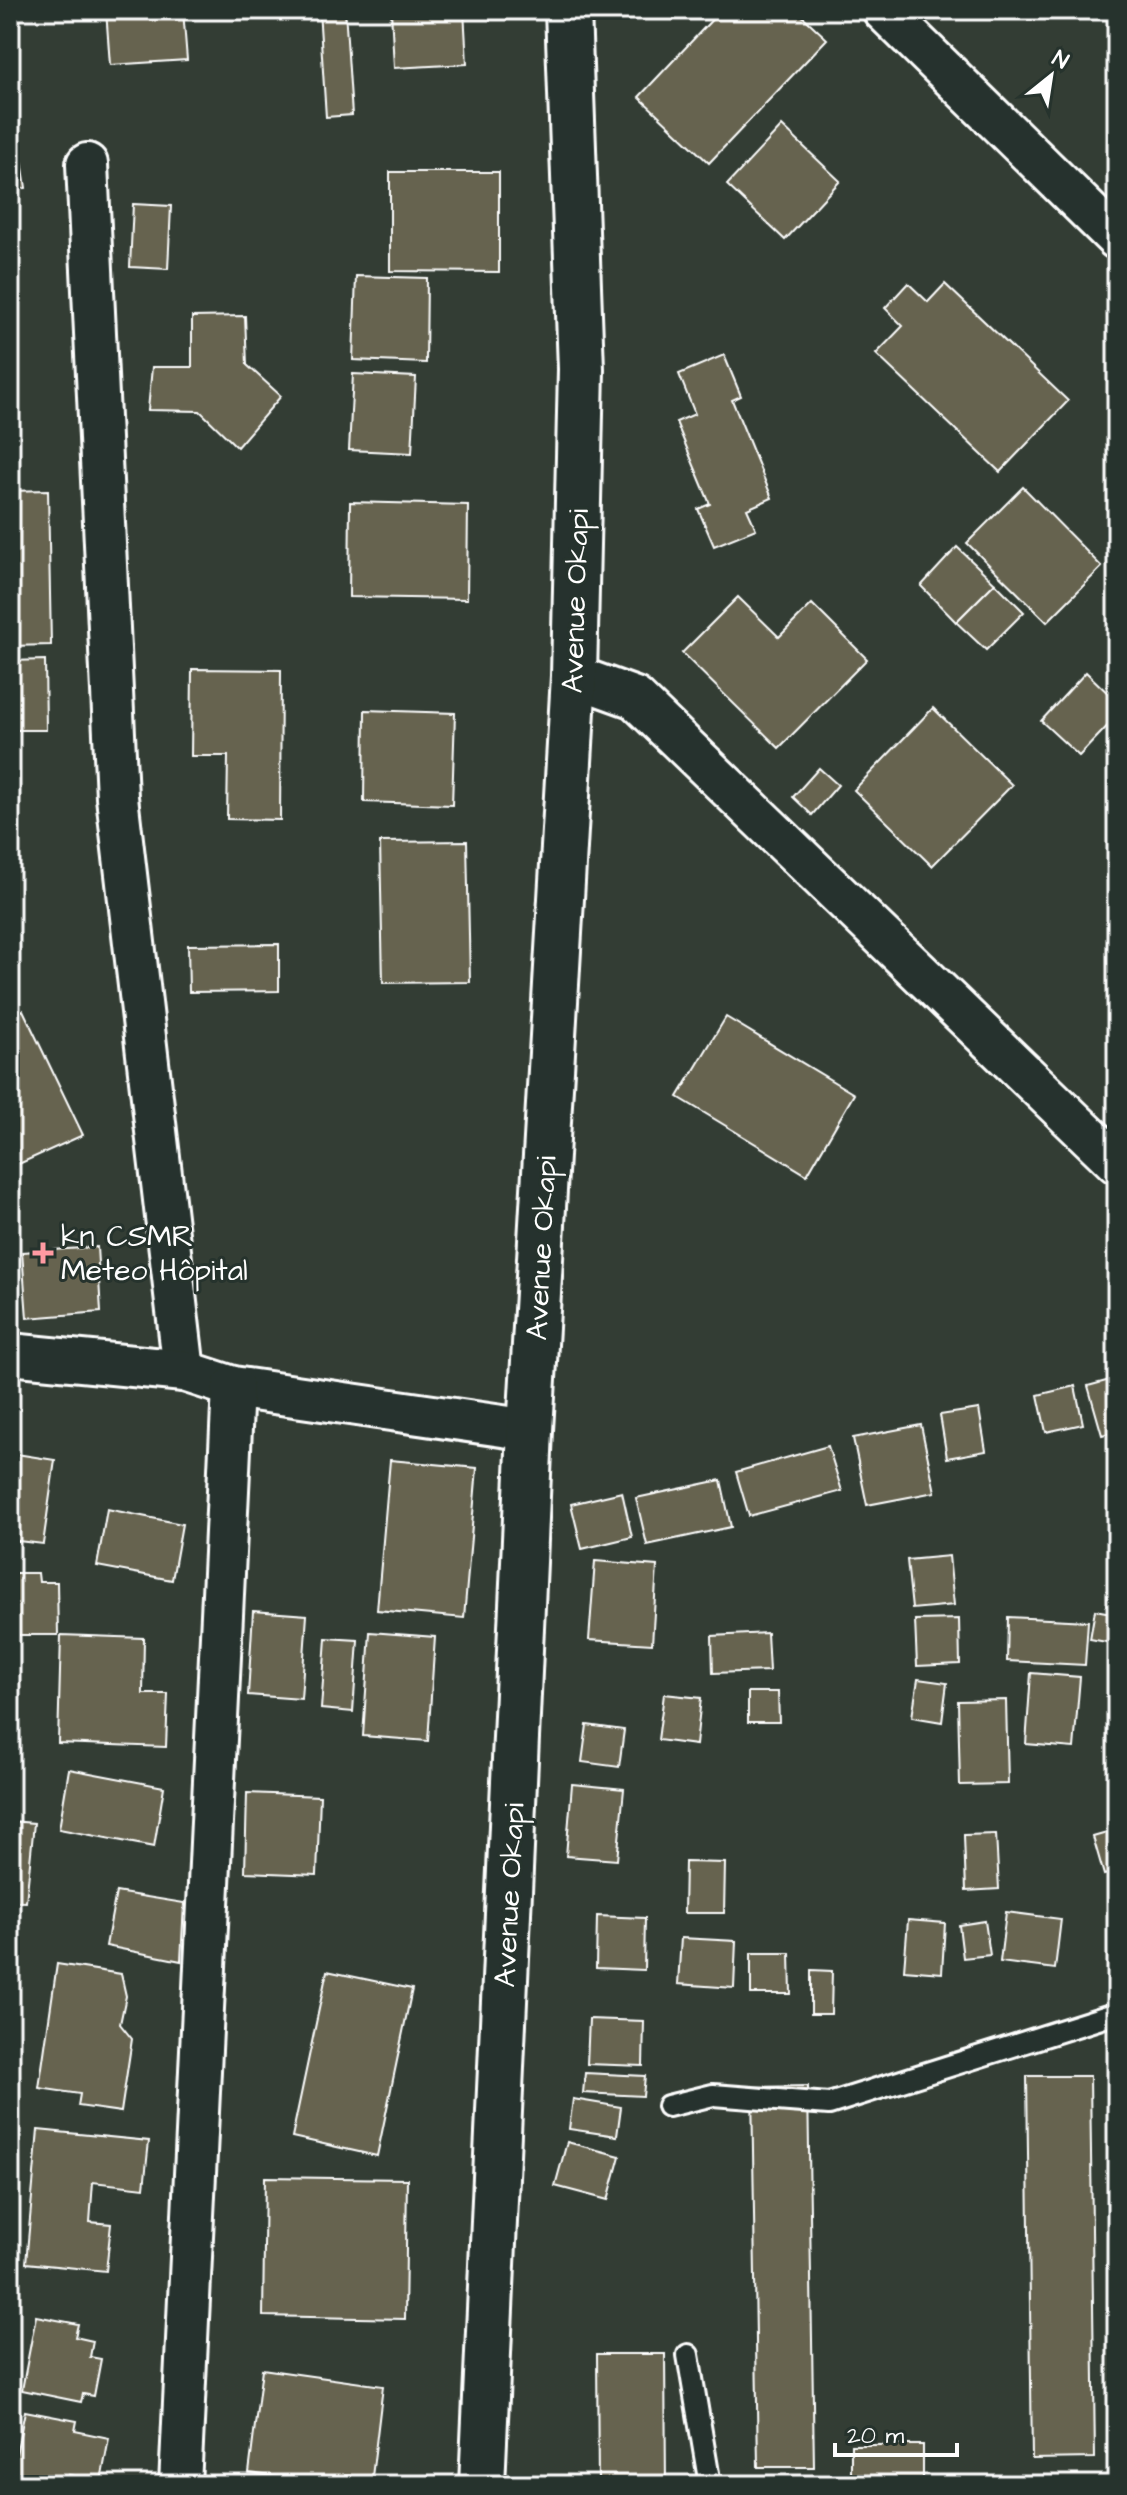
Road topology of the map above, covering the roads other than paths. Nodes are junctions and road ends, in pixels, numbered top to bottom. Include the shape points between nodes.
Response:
1 (568, 10) edge
2 (883, 10) edge
3 (87, 164) dead end
4 (1117, 239) edge
5 (574, 676) junction
6 (1117, 1163) edge
7 (10, 1354) edge
8 (184, 1371) junction
9 (233, 1387) junction
10 (530, 1430) junction
11 (1117, 2013) edge
12 (668, 2106) dead end
13 (688, 2355) dead end
14 (180, 2485) edge
15 (482, 2485) edge
16 (710, 2485) edge

1 - 5 street, Avenue Okapi via 581,369
2 - 4 street
3 - 8 street via 117,797
5 - 6 street via 635,698
5 - 10 street, Avenue Okapi
7 - 8 street
8 - 9 street
9 - 10 street
9 - 14 street
10 - 15 street, Avenue Okapi
11 - 12 lane via 829,2104 713,2095
13 - 16 lane

